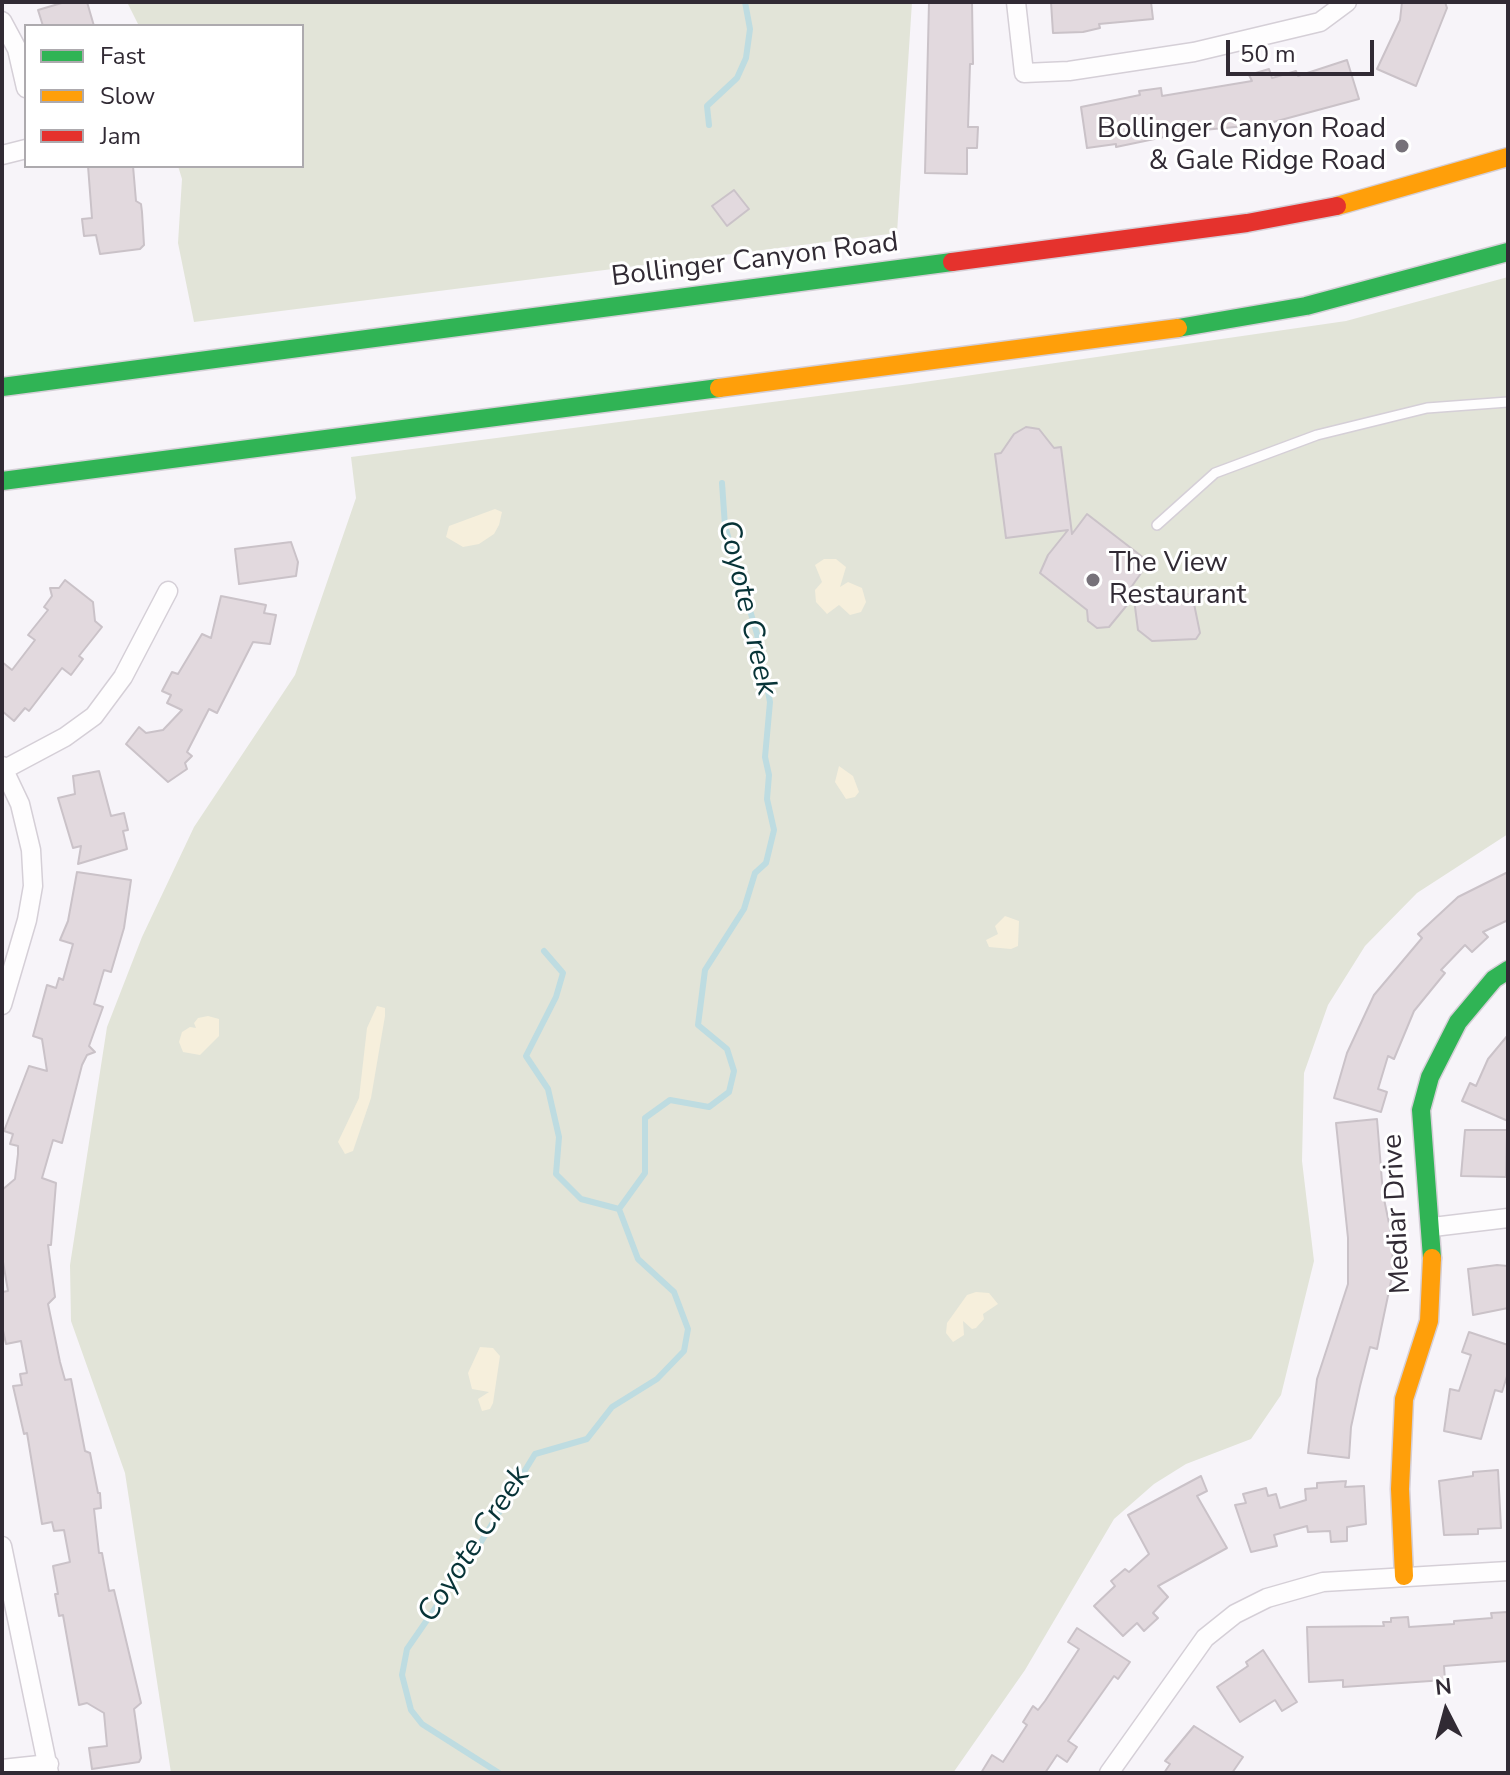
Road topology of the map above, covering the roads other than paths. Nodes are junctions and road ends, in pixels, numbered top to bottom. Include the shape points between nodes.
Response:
1 (1016, 2) edge
2 (1347, 2) edge
3 (2, 21) edge
4 (24, 79) edge
5 (24, 150) edge
6 (2, 155) edge
7 (1508, 157) edge
8 (1508, 252) edge
9 (2, 387) edge
10 (1508, 402) edge
11 (2, 481) edge
12 (1157, 525) dead end
13 (168, 591) dead end
14 (3, 768) edge
15 (1508, 970) edge
16 (2, 1005) edge
17 (1508, 1218) edge
18 (1433, 1227) junction
19 (2, 1546) edge
20 (1508, 1571) edge
21 (1404, 1576) junction
22 (2, 1769) edge
23 (49, 1769) edge
24 (1109, 1773) edge

1 - 2 street via 1024,73 1194,52 1320,22
3 - 4 street via 17,49
5 - 6 street
7 - 9 main road, Bollinger Canyon Road via 1365,200 1247,223
8 - 11 main road via 1306,306 1177,328
10 - 12 lane via 1427,408 1317,435 1215,473
13 - 14 street via 123,677 94,716
14 - 16 street via 20,804 33,886
15 - 18 main road, Mediar Drive via 1458,1022 1430,1077 1421,1110 1421,1146
17 - 18 street
18 - 21 main road, Mediar Drive via 1429,1321 1404,1399
19 - 23 street
20 - 21 street
21 - 24 street via 1323,1582 1267,1598 1235,1614 1205,1638
22 - 23 street

